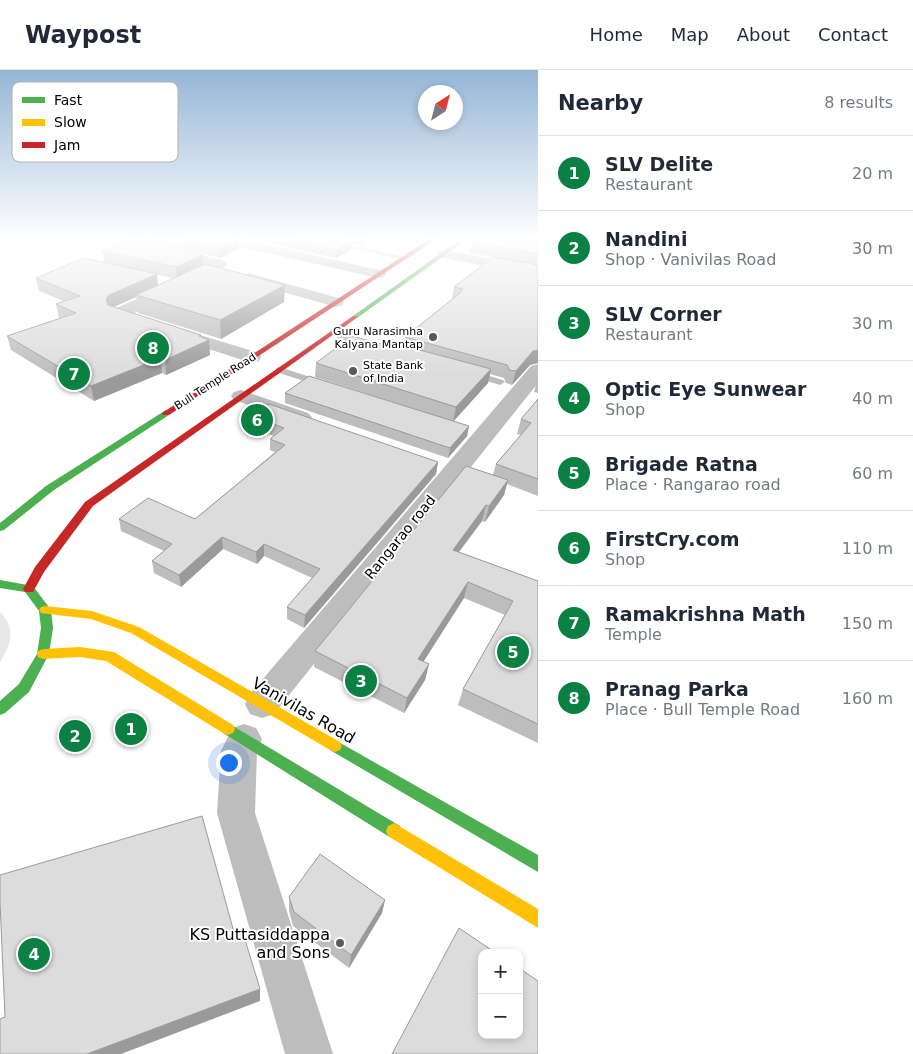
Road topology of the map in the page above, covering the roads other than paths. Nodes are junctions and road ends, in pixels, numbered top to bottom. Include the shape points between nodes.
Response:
1 (171, 284) edge
2 (184, 284) edge
3 (270, 284) edge
4 (364, 284) edge
5 (401, 284) edge
6 (180, 286) junction
7 (336, 302) junction
8 (334, 331) junction
9 (379, 348) edge
10 (252, 357) junction
11 (279, 370) junction
12 (538, 370) edge
13 (463, 371) edge
14 (500, 382) edge
15 (330, 386) edge
16 (241, 396) junction
17 (318, 423) edge
18 (0, 528) edge
19 (0, 584) edge
20 (29, 589) junction
21 (45, 610) junction
22 (43, 654) junction
23 (0, 709) edge
24 (253, 721) junction
25 (538, 864) edge
26 (538, 919) edge
27 (310, 1054) edge

1 - 6 street
2 - 6 street
3 - 7 street
4 - 7 main road, Bull Temple Road
5 - 8 main road, Bull Temple Road
6 - 10 street via 118,314
7 - 10 main road, Bull Temple Road
8 - 9 lane
8 - 11 main road, Bull Temple Road
10 - 18 main road, Bull Temple Road via 50,488
11 - 15 lane
11 - 16 main road, Bull Temple Road
12 - 24 street, Rangarao road via 445,468
13 - 14 lane
16 - 17 street
16 - 20 main road, Bull Temple Road via 89,504 39,570
19 - 20 main road
20 - 21 main road
21 - 22 main road via 47,628
21 - 24 main road, Vanivilas Road via 79,611 112,620 149,638
22 - 23 main road via 24,688
22 - 24 main road via 80,652 109,656
24 - 25 main road, Vanivilas Road
24 - 26 main road
24 - 27 street via 239,751 236,813

